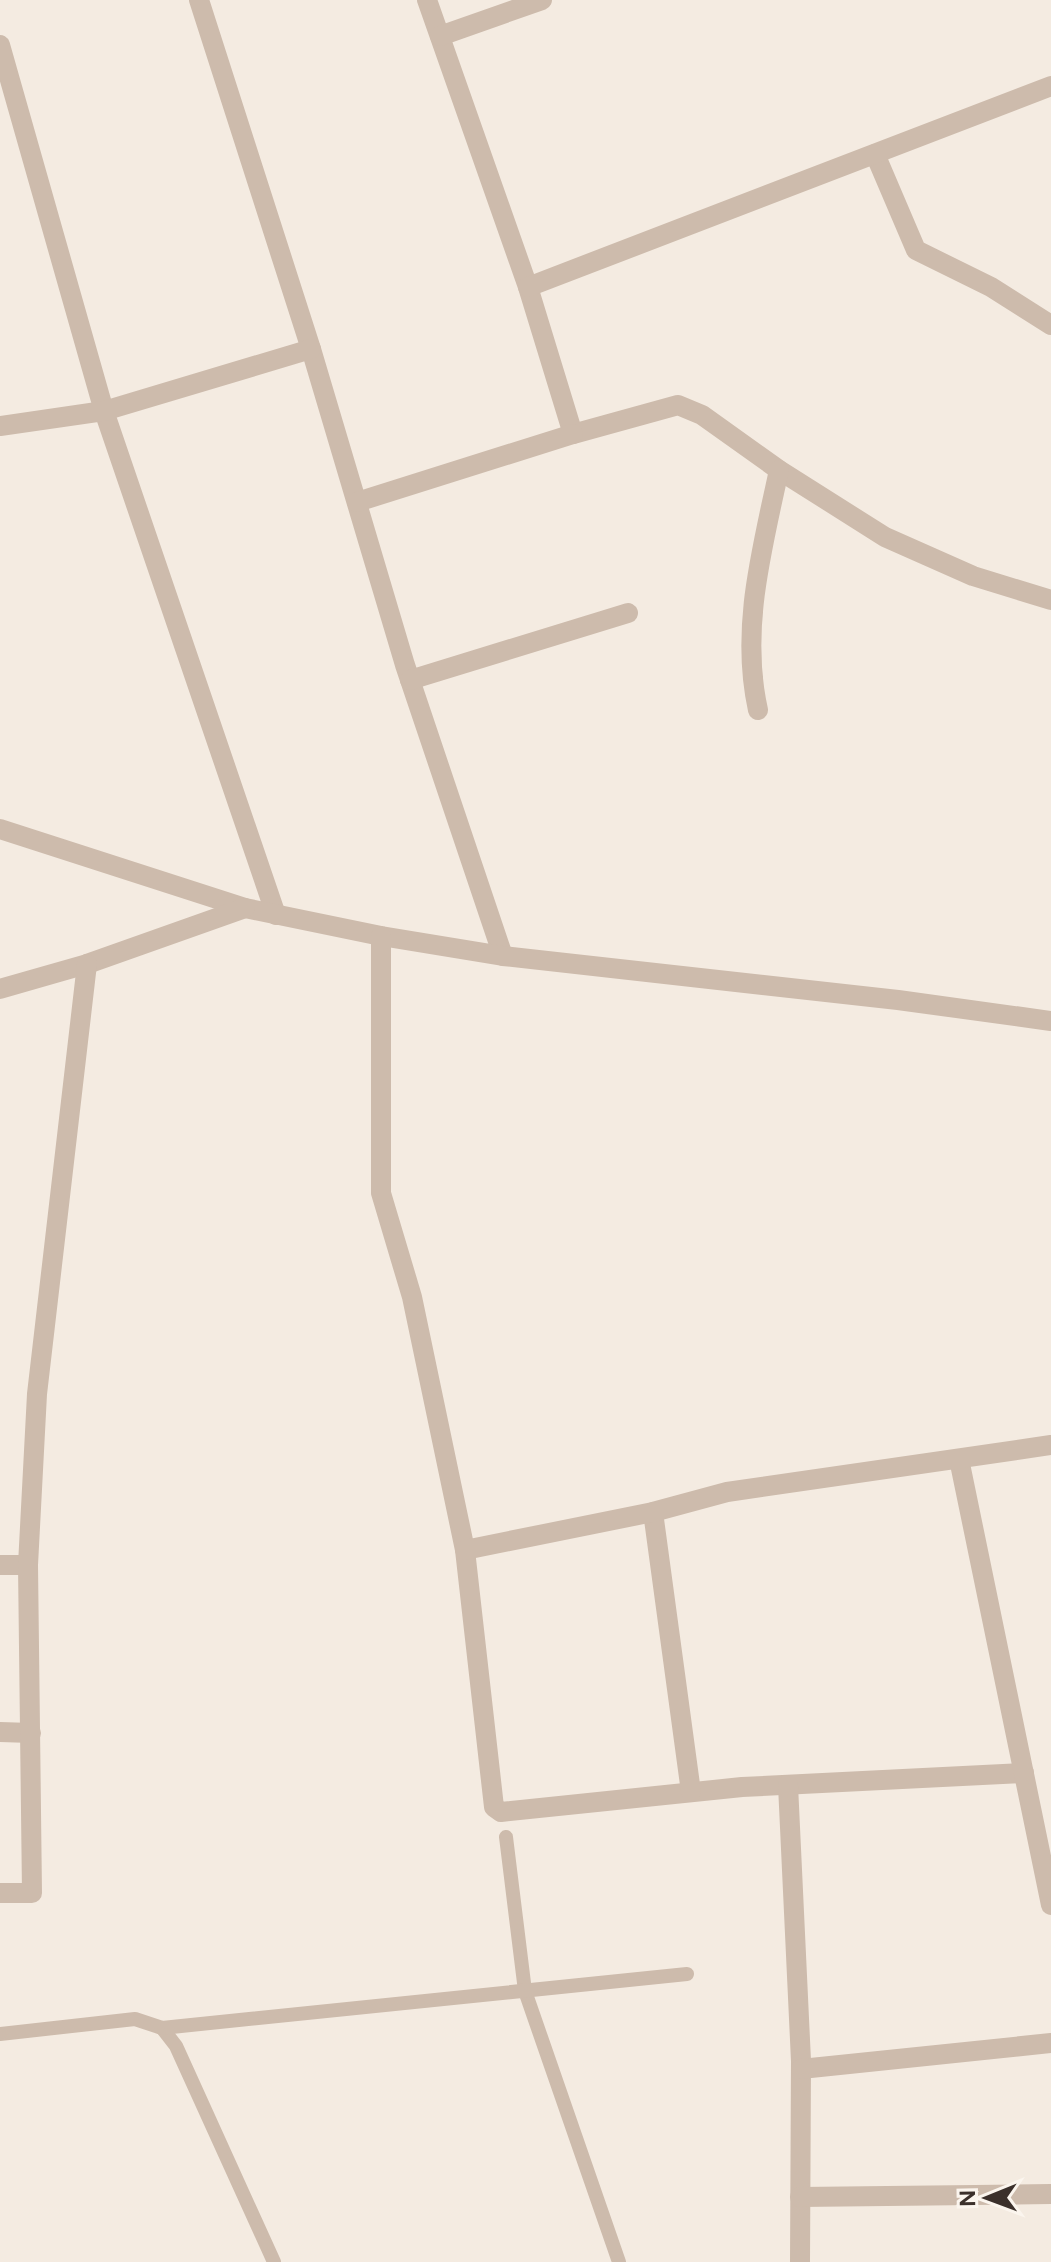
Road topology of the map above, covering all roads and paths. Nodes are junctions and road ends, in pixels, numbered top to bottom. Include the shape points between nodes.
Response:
1 (199, 0) edge
2 (427, 0) edge
3 (542, 0) edge
4 (440, 36) junction
5 (0, 45) edge
6 (1051, 86) edge
7 (875, 154) junction
8 (528, 287) junction
9 (1051, 325) edge
10 (311, 349) junction
11 (104, 411) junction
12 (0, 426) edge
13 (573, 434) junction
14 (779, 470) junction
15 (357, 502) junction
16 (1051, 600) edge
17 (628, 613) dead end
18 (410, 680) junction
19 (758, 710) dead end
20 (0, 829) edge
21 (245, 908) junction
22 (276, 915) junction
23 (381, 936) junction
24 (503, 956) junction
25 (87, 964) junction
26 (0, 989) edge
27 (1051, 1021) edge
28 (1051, 1445) edge
29 (959, 1459) junction
30 (653, 1512) junction
31 (465, 1550) junction
32 (0, 1565) edge
33 (28, 1565) junction
34 (0, 1732) edge
35 (31, 1733) junction
36 (1024, 1773) junction
37 (788, 1785) junction
38 (691, 1792) junction
39 (506, 1837) dead end
40 (1045, 1839) edge
41 (0, 1893) edge
42 (1051, 1905) edge
43 (687, 1974) dead end
44 (525, 1991) junction
45 (162, 2028) junction
46 (0, 2034) edge
47 (1051, 2043) edge
48 (801, 2069) junction
49 (1051, 2194) edge
50 (800, 2197) junction
51 (274, 2262) edge
52 (619, 2262) edge
53 (800, 2262) edge

1 - 10 street
2 - 4 street
3 - 4 street
4 - 8 street
5 - 11 street
6 - 7 street
7 - 8 street
7 - 9 street via 916,250 991,287
8 - 13 street
10 - 11 street
10 - 15 street
11 - 12 street
11 - 22 street
13 - 14 street via 678,405 702,415
13 - 15 street
14 - 16 street via 885,537 973,576
14 - 19 street via 750,634
15 - 18 street
17 - 18 street
18 - 24 street
20 - 21 street
21 - 22 street
21 - 25 street
22 - 23 street
23 - 24 street
23 - 31 street via 381,1193 412,1297
24 - 27 street
25 - 26 street
25 - 33 street via 37,1394
28 - 29 street
29 - 30 street via 727,1492
29 - 36 street
30 - 31 street
30 - 38 street
31 - 38 street via 494,1807 501,1812
32 - 33 street
33 - 35 street
34 - 35 street
35 - 41 street via 32,1893
36 - 37 street
36 - 40 street
37 - 38 street
37 - 48 street
39 - 44 lane
40 - 42 street
43 - 44 lane
44 - 45 lane
44 - 52 lane
45 - 46 lane via 135,2019
45 - 51 lane via 176,2046
47 - 48 street
48 - 50 street
49 - 50 street
50 - 53 street

